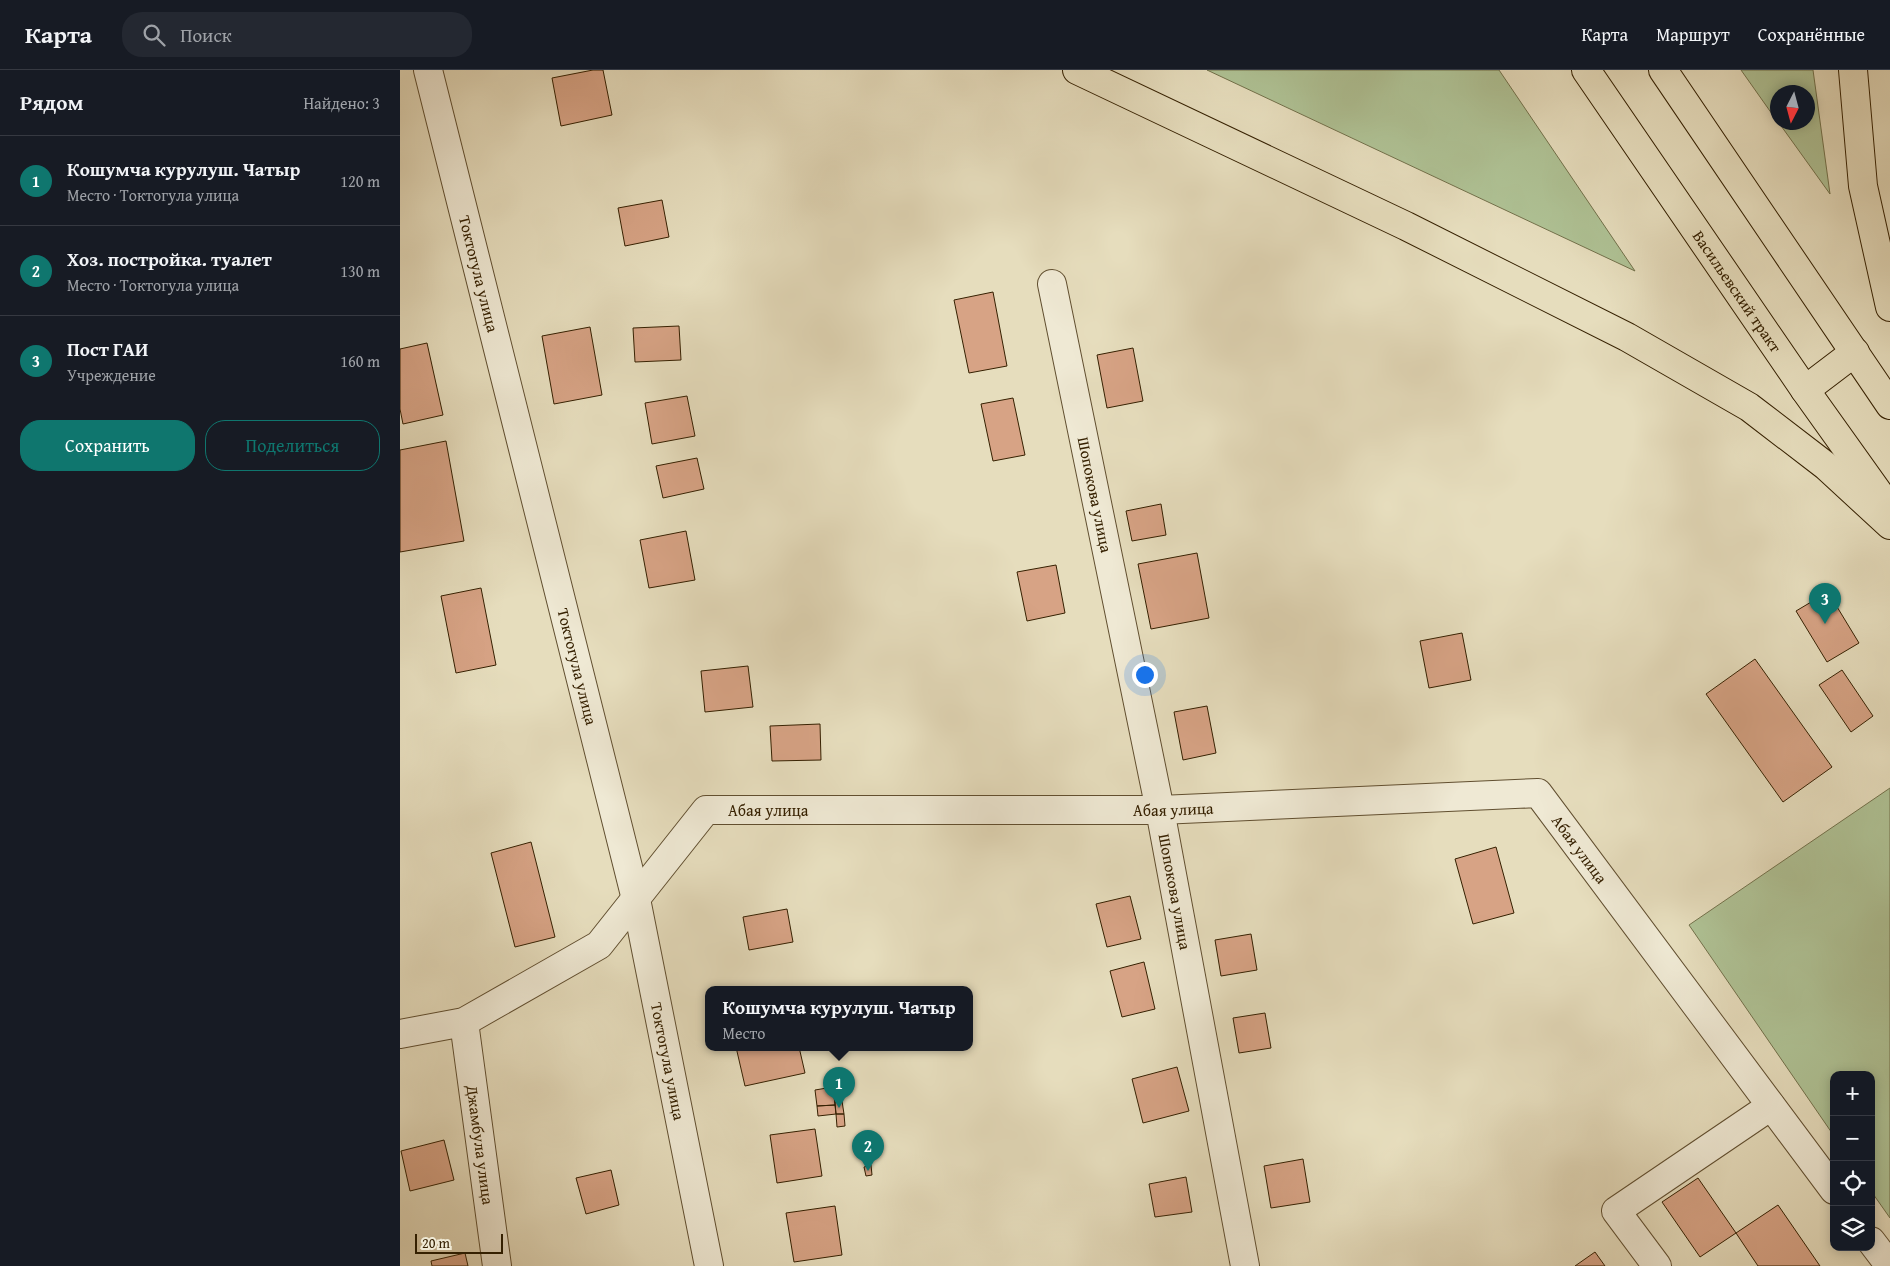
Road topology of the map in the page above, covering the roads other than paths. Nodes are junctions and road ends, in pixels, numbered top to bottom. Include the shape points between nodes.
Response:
1 (428, 70) edge
2 (1077, 70) edge
3 (1586, 70) edge
4 (1663, 70) edge
5 (1853, 70) edge
6 (1052, 284) dead end
7 (1890, 307) edge
8 (1855, 352) junction
9 (1805, 390) junction
10 (1890, 405) edge
11 (1890, 509) edge
12 (1890, 525) edge
13 (1160, 810) junction
14 (636, 899) junction
15 (464, 1022) junction
16 (400, 1034) edge
17 (1771, 1106) junction
18 (1830, 1185) edge
19 (1875, 1246) edge
20 (497, 1266) edge
21 (709, 1266) edge
22 (1246, 1266) edge
23 (1657, 1266) edge
24 (1890, 1266) edge

1 - 14 street, Токтогула улица
2 - 12 main road via 1406,226 1627,337 1749,407 1826,466
3 - 9 main road, Васильевский тракт
4 - 8 main road
5 - 7 main road via 1863,186
6 - 13 street, Шопокова улица
8 - 9 main road
8 - 10 main road
9 - 11 main road, Васильевский тракт
13 - 14 street, Абая улица via 706,810
13 - 17 street, Абая улица via 1538,793
13 - 22 street, Шопокова улица
14 - 15 street, Абая улица via 598,945
14 - 21 street, Токтогула улица
15 - 16 street, Абая улица
15 - 20 street, Джамбула улица
17 - 18 street, Абая улица
17 - 23 street via 1616,1211
19 - 24 street

